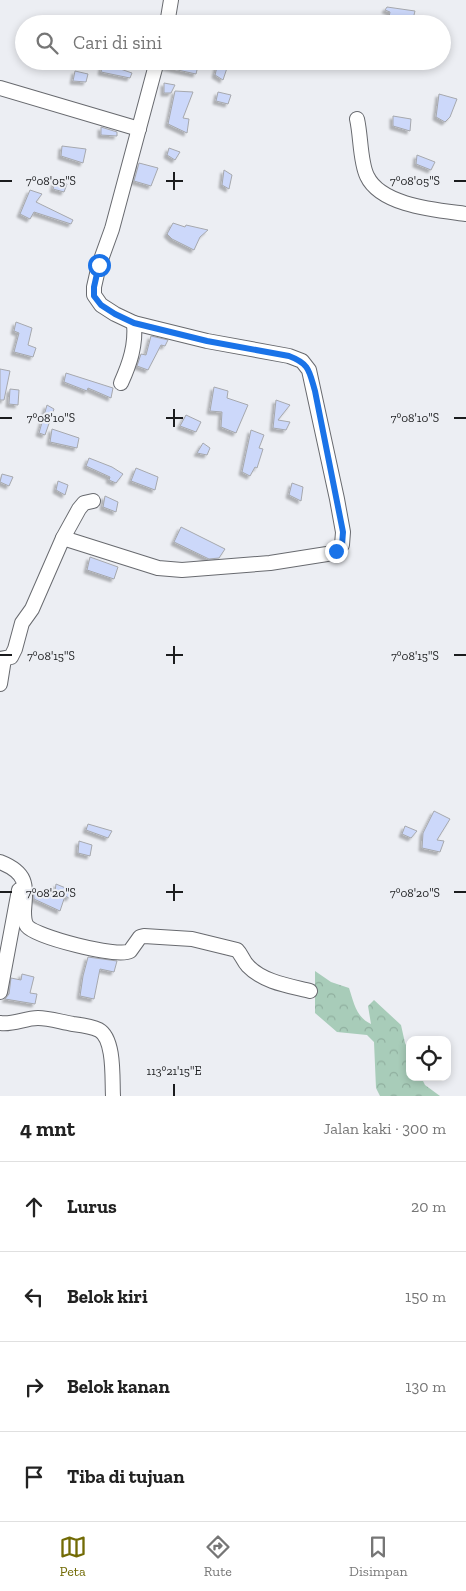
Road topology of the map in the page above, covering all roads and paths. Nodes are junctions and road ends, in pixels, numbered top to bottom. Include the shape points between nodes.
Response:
1 (171, 0) edge
2 (168, 15) edge
3 (155, 70) edge
4 (0, 88) edge
5 (357, 119) dead end
6 (139, 129) junction
7 (466, 214) edge
8 (134, 323) junction
9 (121, 383) dead end
10 (94, 500) dead end
11 (63, 538) junction
12 (2, 659) edge
13 (0, 684) edge
14 (0, 862) edge
15 (22, 876) junction
16 (310, 991) dead end
17 (0, 992) edge
18 (0, 1023) edge
19 (113, 1096) edge

1 - 2 street
3 - 6 street
4 - 6 street
5 - 7 street via 364,166 368,178 379,191 429,209
6 - 8 street via 94,287 94,296 101,305
8 - 9 street via 131,360
8 - 11 street via 289,356 306,365 315,391 337,499 342,545 327,554 270,563 182,570 158,568
10 - 11 street via 84,503 79,509
11 - 12 street via 32,609 22,623 11,657
12 - 13 street
14 - 15 street
15 - 16 street via 26,886 24,921 28,927 42,934 117,954 130,952 144,936 192,938 237,950 258,974
15 - 17 street
18 - 19 street via 39,1018 101,1031 110,1048

